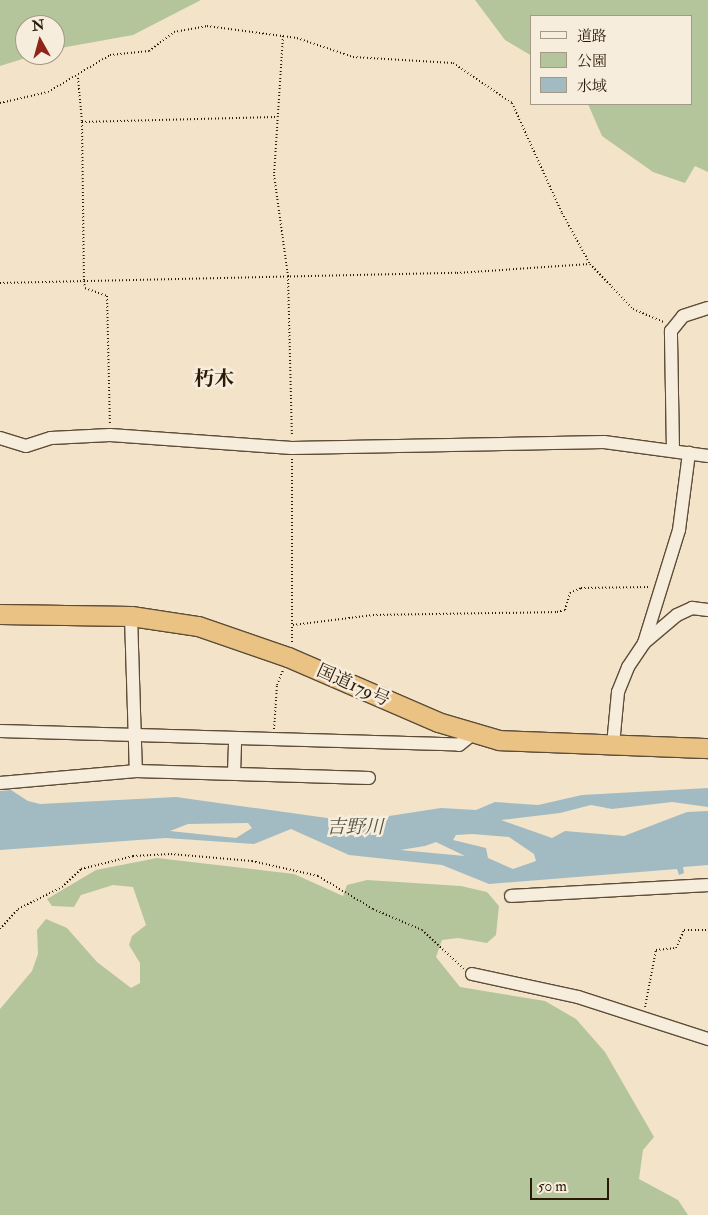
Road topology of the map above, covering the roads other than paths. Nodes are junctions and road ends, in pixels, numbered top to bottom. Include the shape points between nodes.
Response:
1 (708, 308) edge
2 (0, 438) edge
3 (673, 451) junction
4 (689, 453) junction
5 (708, 456) edge
6 (708, 610) edge
7 (0, 614) edge
8 (131, 616) junction
9 (644, 643) junction
10 (0, 732) edge
11 (474, 734) junction
12 (135, 735) junction
13 (235, 738) junction
14 (613, 746) junction
15 (708, 748) edge
16 (136, 771) junction
17 (234, 773) junction
18 (369, 778) dead end
19 (0, 783) edge
20 (708, 885) edge
21 (511, 896) dead end
22 (472, 974) road end
23 (708, 1039) edge

1 - 3 street via 683,316 673,325
2 - 3 street via 26,446 51,438 110,435 292,448 604,442
3 - 4 street
4 - 5 street
4 - 9 street via 679,530
6 - 9 street via 692,608 684,612 660,626
7 - 8 highway, 国道179号
8 - 11 highway, 国道179号 via 206,628 288,657 402,708
8 - 12 street
9 - 14 street via 628,667 618,692
10 - 12 street
11 - 13 street via 459,744
11 - 14 highway, 国道179号 via 531,744
12 - 13 street
12 - 16 street
13 - 17 street
14 - 15 highway, 国道179号
16 - 17 street
16 - 19 street
17 - 18 street
20 - 21 street
22 - 23 street via 578,997

